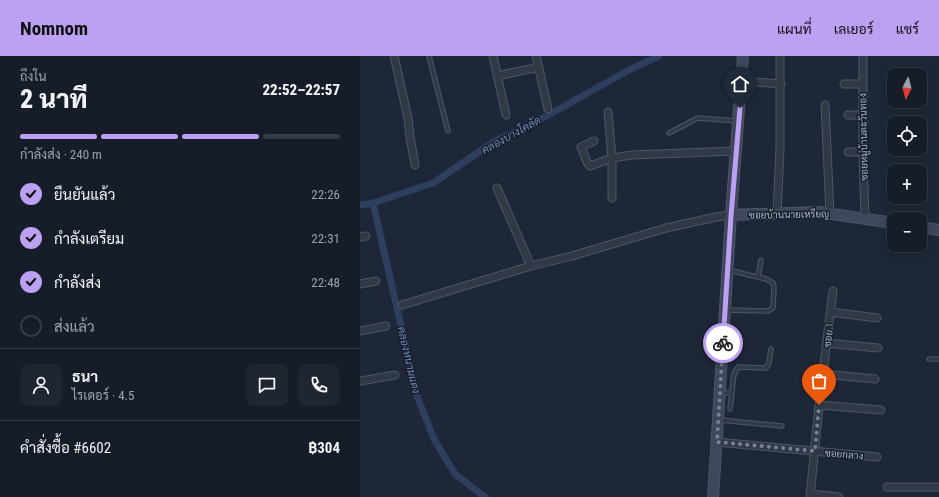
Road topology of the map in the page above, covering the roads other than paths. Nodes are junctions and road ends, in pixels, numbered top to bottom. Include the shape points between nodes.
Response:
1 (394, 56) edge
2 (428, 56) edge
3 (493, 56) edge
4 (536, 56) edge
5 (743, 56) edge
6 (780, 56) edge
7 (863, 56) edge
8 (538, 67) junction
9 (497, 76) junction
10 (742, 81) junction
11 (781, 84) junction
12 (844, 84) dead end
13 (863, 84) junction
14 (825, 105) dead end
15 (548, 109) dead end
16 (608, 112) dead end
17 (506, 115) dead end
18 (848, 115) dead end
19 (863, 115) junction
20 (739, 121) junction
21 (448, 131) dead end
22 (669, 133) dead end
23 (594, 141) dead end
24 (736, 151) junction
25 (848, 152) dead end
26 (863, 152) junction
27 (612, 158) junction
28 (415, 164) dead end
29 (497, 188) dead end
30 (612, 198) dead end
31 (830, 213) junction
32 (777, 214) junction
33 (731, 216) junction
34 (866, 219) junction
35 (887, 222) edge
36 (927, 228) edge
37 (939, 230) edge
38 (760, 260) dead end
39 (531, 266) junction
40 (728, 270) junction
41 (758, 277) junction
42 (376, 281) dead end
43 (360, 284) edge
44 (833, 291) dead end
45 (402, 305) dead end
46 (725, 310) junction
47 (830, 312) junction
48 (877, 318) dead end
49 (386, 326) dead end
50 (360, 331) edge
51 (827, 343) junction
52 (878, 348) dead end
53 (771, 349) dead end
54 (929, 359) dead end
55 (939, 359) edge
56 (824, 374) junction
57 (395, 375) dead end
58 (875, 379) dead end
59 (360, 381) edge
60 (720, 393) junction
61 (732, 393) junction
62 (819, 405) junction
63 (730, 409) dead end
64 (881, 410) dead end
65 (718, 420) junction
66 (782, 426) dead end
67 (717, 442) junction
68 (815, 451) junction
69 (877, 457) dead end
70 (887, 487) dead end
71 (939, 487) edge
72 (811, 496) edge
73 (713, 497) edge
74 (839, 497) edge

1 - 28 street
2 - 21 lane
3 - 9 street
4 - 8 street
5 - 10 main road
6 - 11 street
7 - 13 street, ซอยหมู่บ้านตะวันทอง
8 - 9 street
8 - 15 street
9 - 17 street
10 - 11 street
10 - 20 main road
11 - 32 street
12 - 13 street
13 - 19 street, ซอยหมู่บ้านตะวันทอง
14 - 31 street
16 - 27 street
18 - 19 street
19 - 26 street, ซอยหมู่บ้านตะวันทอง
20 - 22 lane via 698,118
20 - 24 main road
23 - 27 street via 581,146 589,166
24 - 27 street
24 - 33 main road
25 - 26 street
26 - 34 street, ซอยหมู่บ้านตะวันทอง
27 - 30 street
29 - 39 street
31 - 32 main road, ซอยบ้านนายเหรียญ
31 - 34 main road, ซอยบ้านนายเหรียญ
32 - 33 main road, ซอยบ้านนายเหรียญ
33 - 39 street via 666,228
33 - 40 main road
34 - 35 main road, ซอยบ้านนายเหรียญ
36 - 37 main road
38 - 41 lane
39 - 45 street
40 - 41 lane
40 - 46 main road
41 - 46 lane via 773,283 770,310
42 - 43 street
44 - 47 street, ซอย 1
46 - 60 main road
47 - 48 street
47 - 51 street, ซอย 1
49 - 50 street
51 - 52 street
51 - 56 street, ซอย 1
53 - 61 lane via 770,363 766,368 736,368
54 - 55 lane
56 - 58 street
56 - 62 street, ซอย 1
57 - 59 street
60 - 61 lane
60 - 65 main road
61 - 63 lane
62 - 64 street
62 - 68 street, ซอย 1
65 - 66 lane
65 - 67 main road
67 - 68 street, ซอยกลาง
67 - 73 main road
68 - 69 street, ซอยกลาง
68 - 72 street, ซอย 1
70 - 71 street
72 - 74 street

